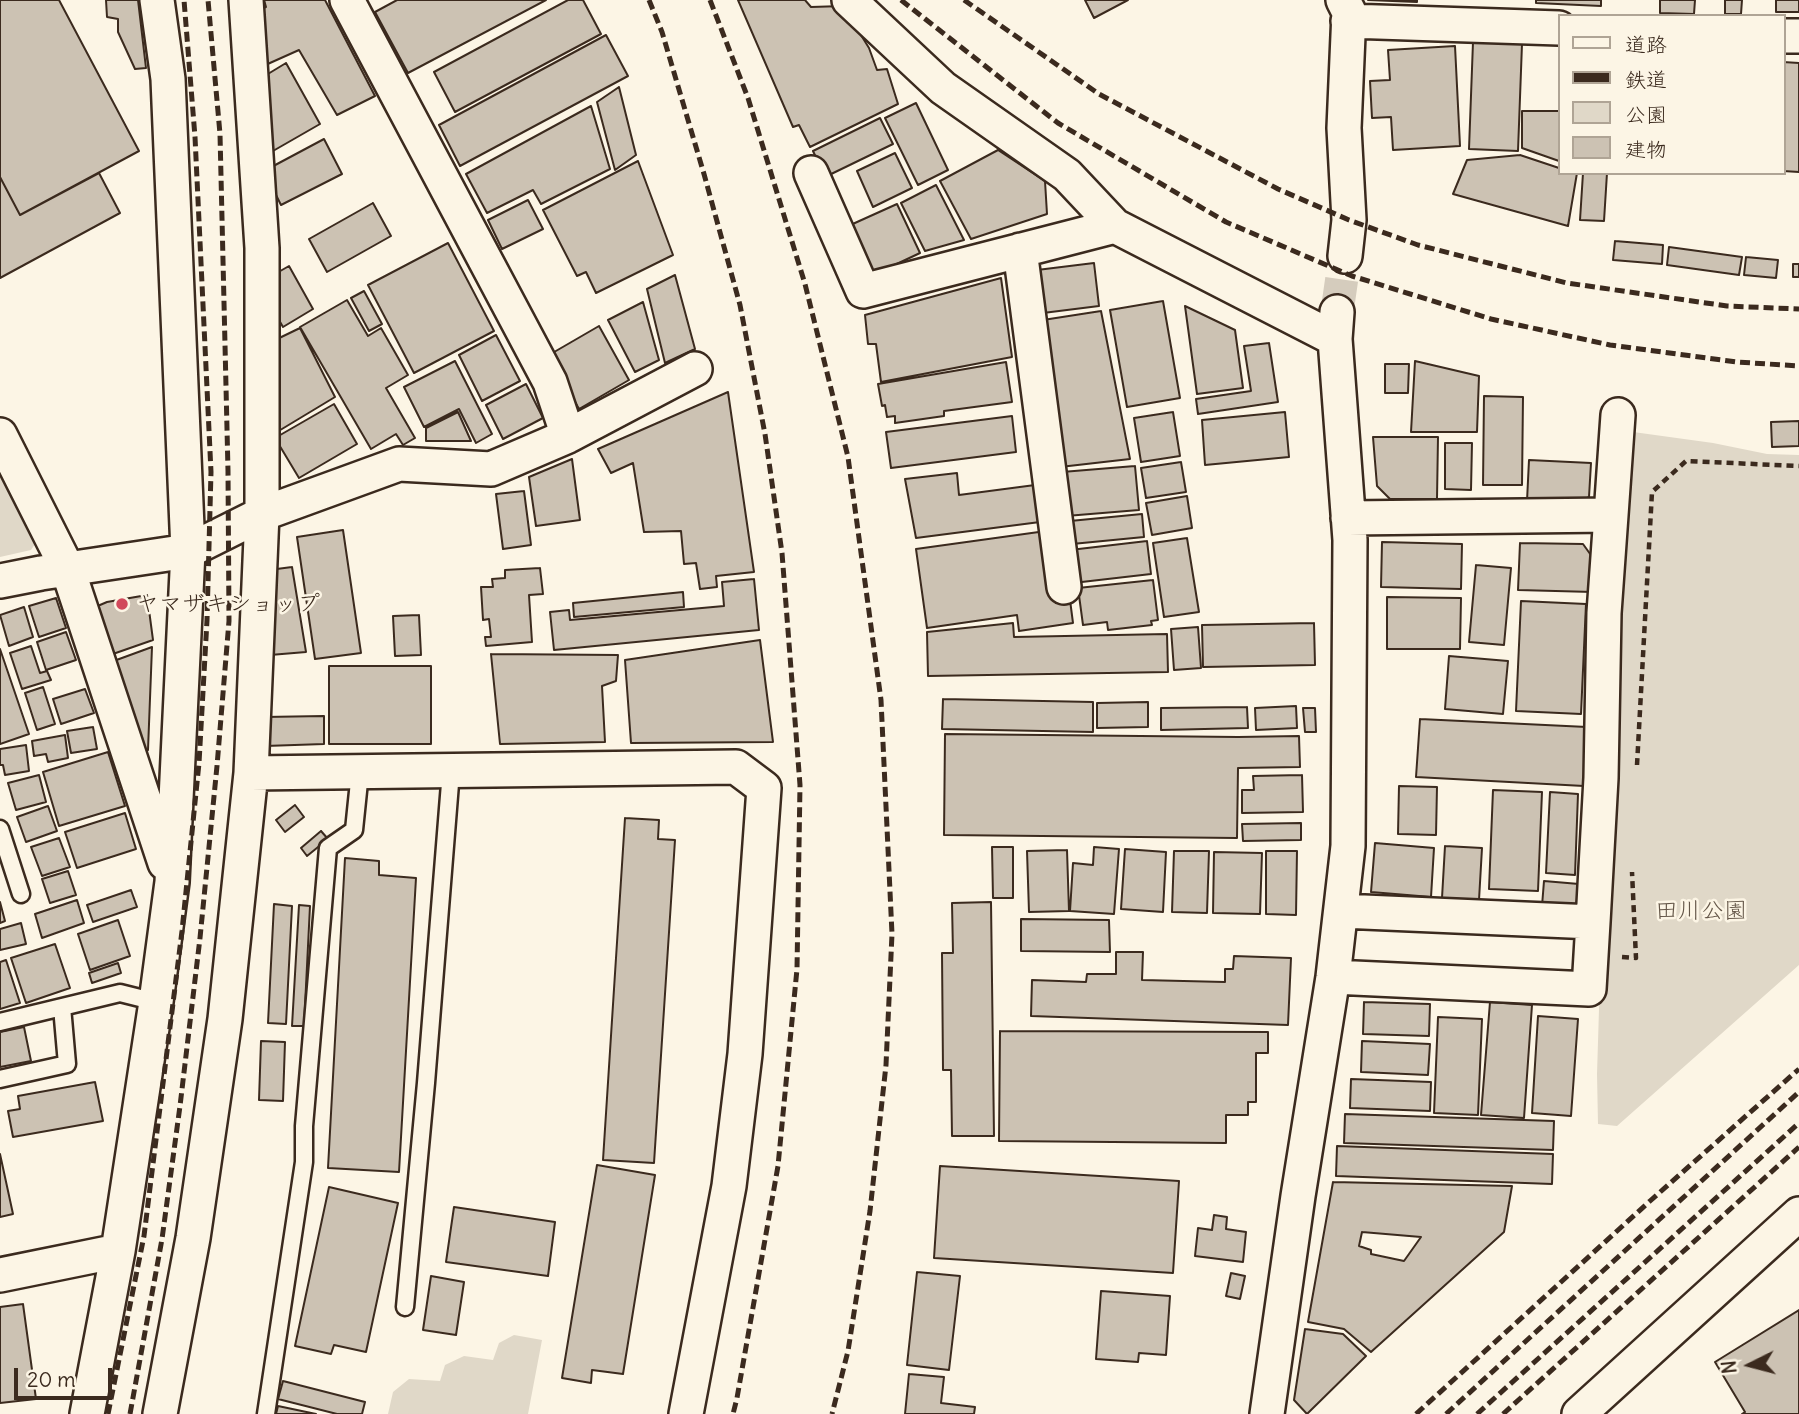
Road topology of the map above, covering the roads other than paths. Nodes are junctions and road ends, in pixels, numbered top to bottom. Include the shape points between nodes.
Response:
1 (157, 0) edge
2 (246, 0) edge
3 (347, 0) edge
4 (849, 0) edge
5 (1346, 10) edge
6 (1558, 28) edge
7 (811, 173) dead end
8 (1115, 226) junction
9 (1020, 250) junction
10 (1345, 256) tunnel mouth
11 (695, 369) dead end
12 (1618, 415) dead end
13 (0, 435) edge
14 (568, 436) junction
15 (262, 514) junction
16 (1611, 515) junction
17 (1348, 519) junction
18 (188, 551) junction
19 (68, 570) junction
20 (0, 581) edge
21 (1064, 587) dead end
22 (450, 771) junction
23 (360, 772) junction
24 (251, 773) junction
25 (0, 829) edge
26 (172, 882) junction
27 (22, 894) dead end
28 (1340, 911) junction
29 (1593, 922) junction
30 (1333, 977) junction
31 (156, 1002) junction
32 (62, 1007) junction
33 (0, 1022) edge
34 (0, 1079) edge
35 (1799, 1214) edge
36 (118, 1251) junction
37 (0, 1275) edge
38 (405, 1307) dead end
39 (87, 1414) edge
40 (160, 1414) edge
41 (266, 1414) edge
42 (686, 1414) edge
43 (1267, 1414) edge
44 (1579, 1414) edge

1 - 18 street via 168,79
2 - 15 street via 262,248
3 - 14 street via 550,382
4 - 8 street via 943,88 1067,175
5 - 6 street
5 - 10 street via 1344,128 1349,220
7 - 9 street via 863,290
8 - 9 street
8 - 17 street via 1336,325
9 - 21 street
11 - 14 street
12 - 16 street
13 - 19 street
14 - 15 street via 491,469 399,464
15 - 18 street
15 - 24 street
16 - 17 street
16 - 29 street
17 - 28 street via 1348,846
18 - 19 street
18 - 26 street
19 - 20 street
19 - 26 street
22 - 23 street
22 - 38 lane
22 - 42 street via 736,766 764,788 745,1054 729,1186
23 - 24 street
23 - 41 lane via 354,830 328,848 303,1162
24 - 40 street via 225,1019 193,1238
25 - 27 lane
26 - 31 street
28 - 29 street
28 - 30 street
29 - 30 street via 1589,989
30 - 43 street
31 - 32 lane via 120,993
31 - 36 street
32 - 33 lane
32 - 34 lane via 67,1064
35 - 44 street
36 - 37 street
36 - 39 street

